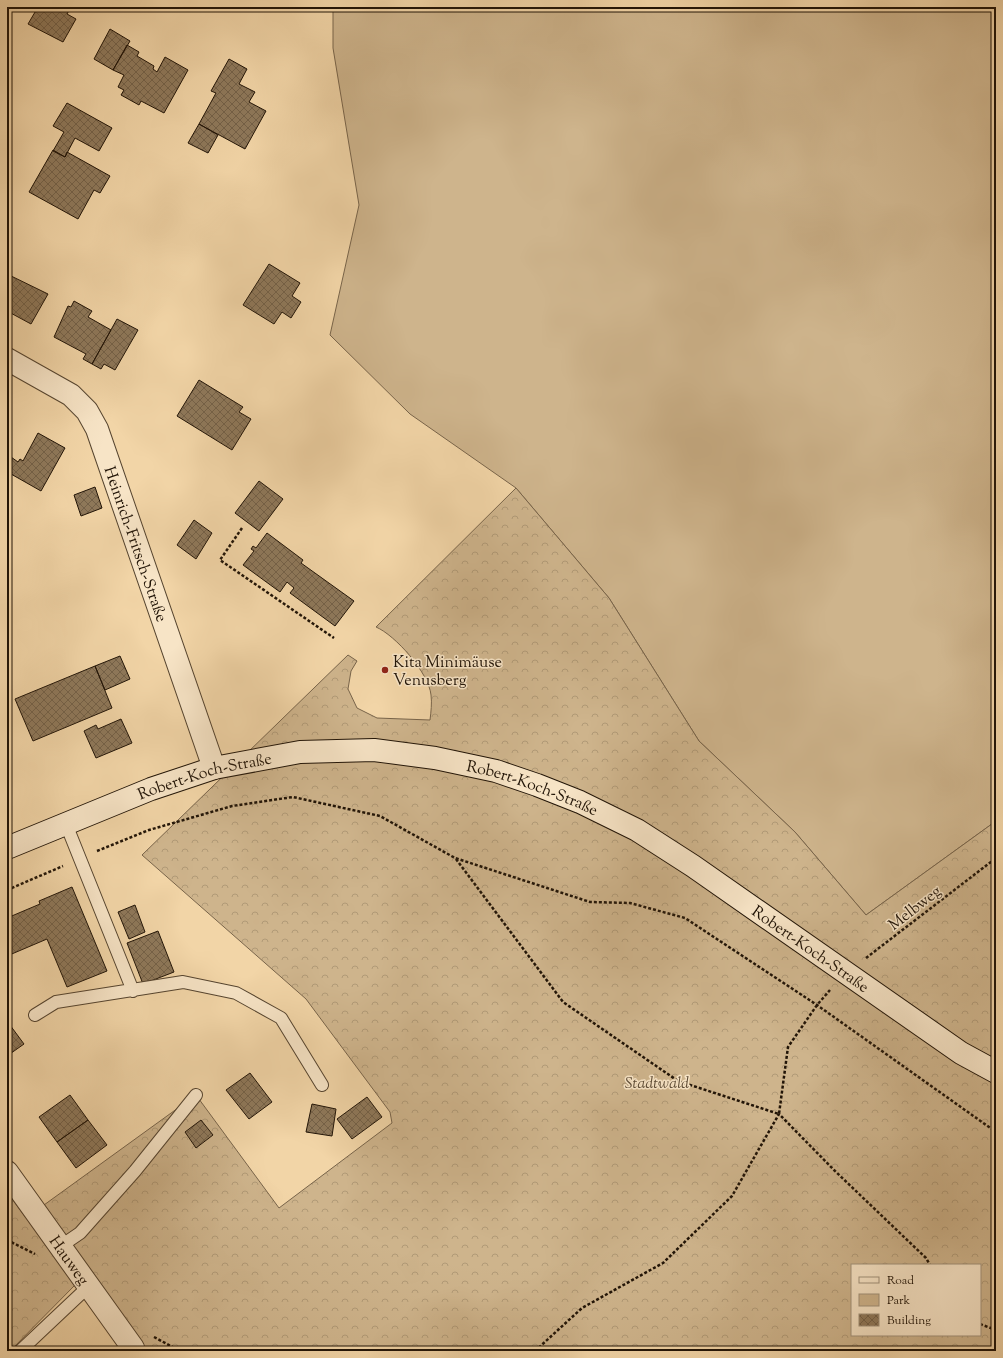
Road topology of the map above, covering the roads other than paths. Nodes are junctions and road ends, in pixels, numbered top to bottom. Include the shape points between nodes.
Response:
1 (7, 359) edge
2 (214, 768) junction
3 (66, 824) junction
4 (7, 848) edge
5 (133, 991) junction
6 (35, 1015) dead end
7 (996, 1072) edge
8 (322, 1085) dead end
9 (196, 1095) dead end
10 (7, 1172) edge
11 (61, 1246) junction
12 (90, 1286) junction
13 (133, 1348) dead end
14 (20, 1351) edge

1 - 2 street, Heinrich-Fritsch-Straße via 71,395 87,411 97,429
2 - 3 street, Robert-Koch-Straße via 151,789
2 - 7 street, Robert-Koch-Straße via 300,752 374,750 435,758 496,771 537,785 580,802 637,830 962,1053
3 - 4 street, Robert-Koch-Straße
3 - 5 lane
5 - 6 lane via 56,1002
5 - 8 lane via 183,982 236,993 281,1018
9 - 11 lane via 135,1171 80,1233
10 - 11 street, Hauweg
11 - 12 street, Hauweg
12 - 13 street, Hauweg
12 - 14 lane

